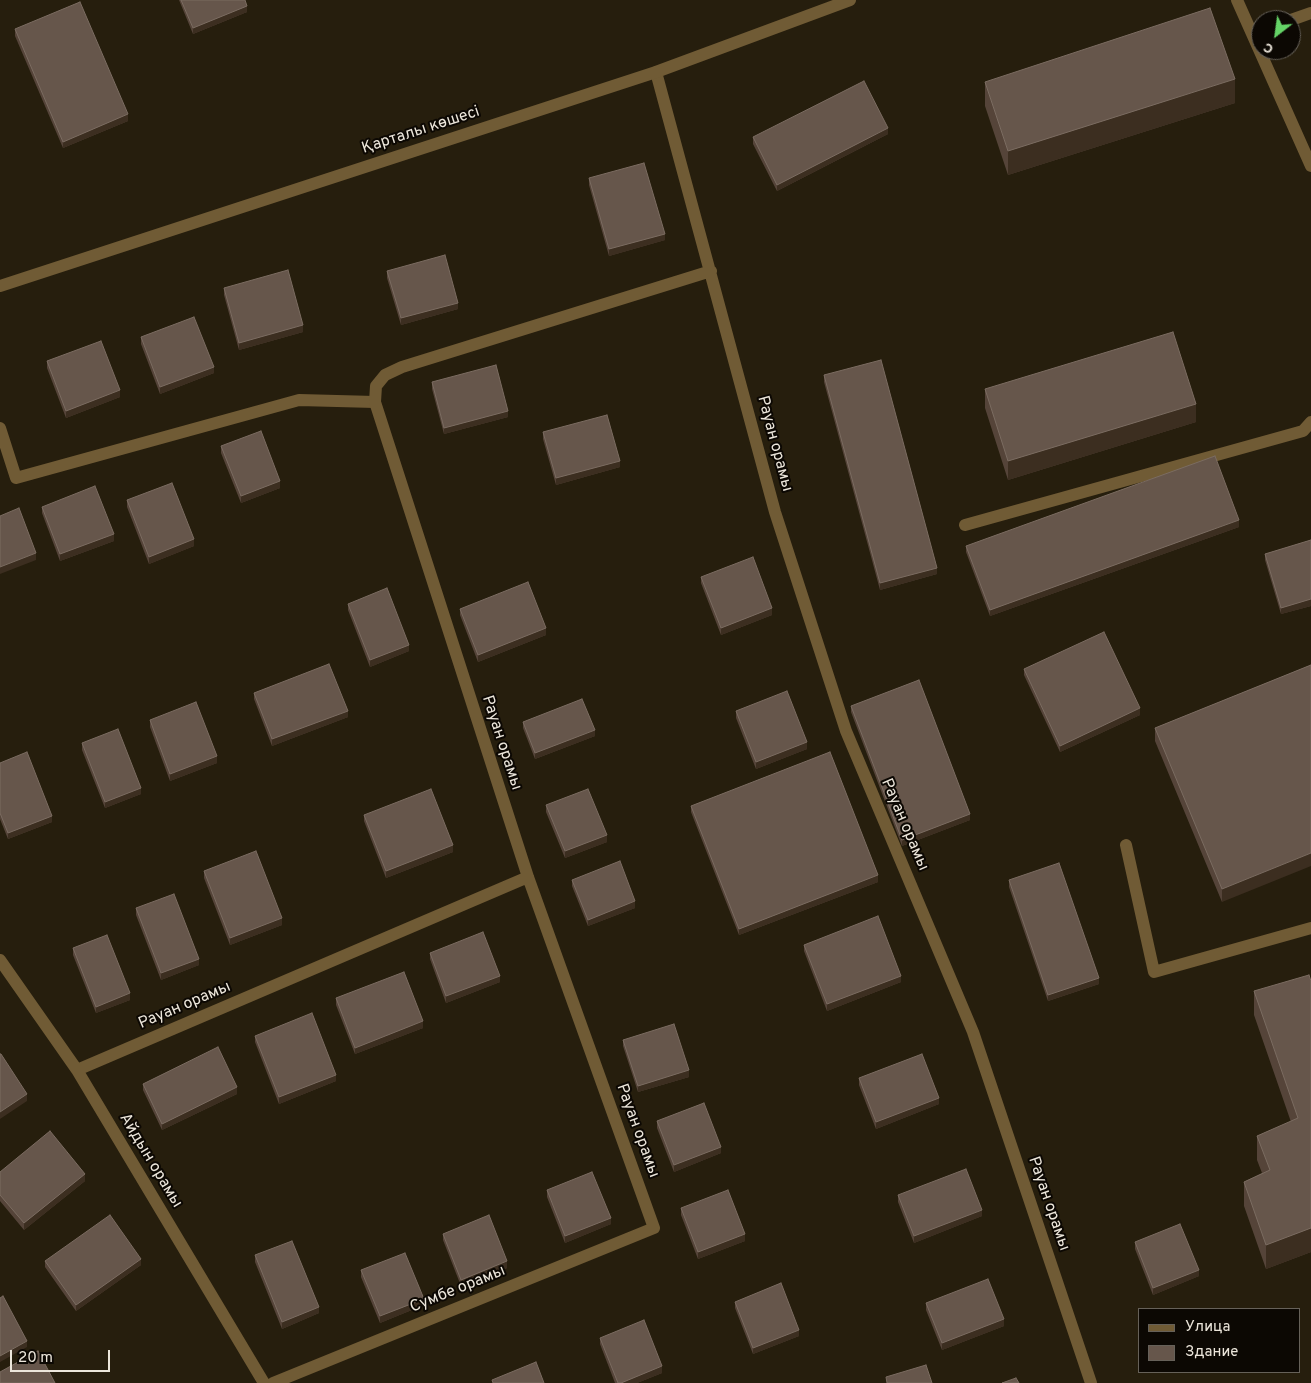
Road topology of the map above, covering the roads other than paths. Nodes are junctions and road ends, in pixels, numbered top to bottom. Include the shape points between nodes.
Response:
1 (850, 0) edge
2 (1237, 0) edge
3 (1251, 22) edge
4 (1268, 60) edge
5 (656, 72) junction
6 (1311, 166) edge
7 (711, 271) junction
8 (0, 286) edge
9 (375, 402) junction
10 (1311, 422) edge
11 (0, 428) edge
12 (965, 525) dead end
13 (1126, 845) dead end
14 (528, 876) junction
15 (1311, 928) edge
16 (0, 960) edge
17 (76, 1070) junction
18 (654, 1228) joint
19 (264, 1383) edge
20 (273, 1383) edge
21 (1091, 1383) edge

1 - 5 street, Қарталы көшесі
2 - 3 street
4 - 6 street
5 - 7 street, Рауан орамы
5 - 8 street, Қарталы көшесі
7 - 9 street via 402,367 385,375 376,386
7 - 21 street, Рауан орамы via 774,512 846,731 973,1032
9 - 11 street via 298,400 16,478
9 - 14 street, Рауан орамы
10 - 12 street via 1303,431
13 - 15 street via 1154,972
14 - 17 street, Рауан орамы
14 - 18 street, Рауан орамы
16 - 17 street, Айдын орамы
17 - 19 street, Айдын орамы
18 - 20 street, Сумбе орамы

